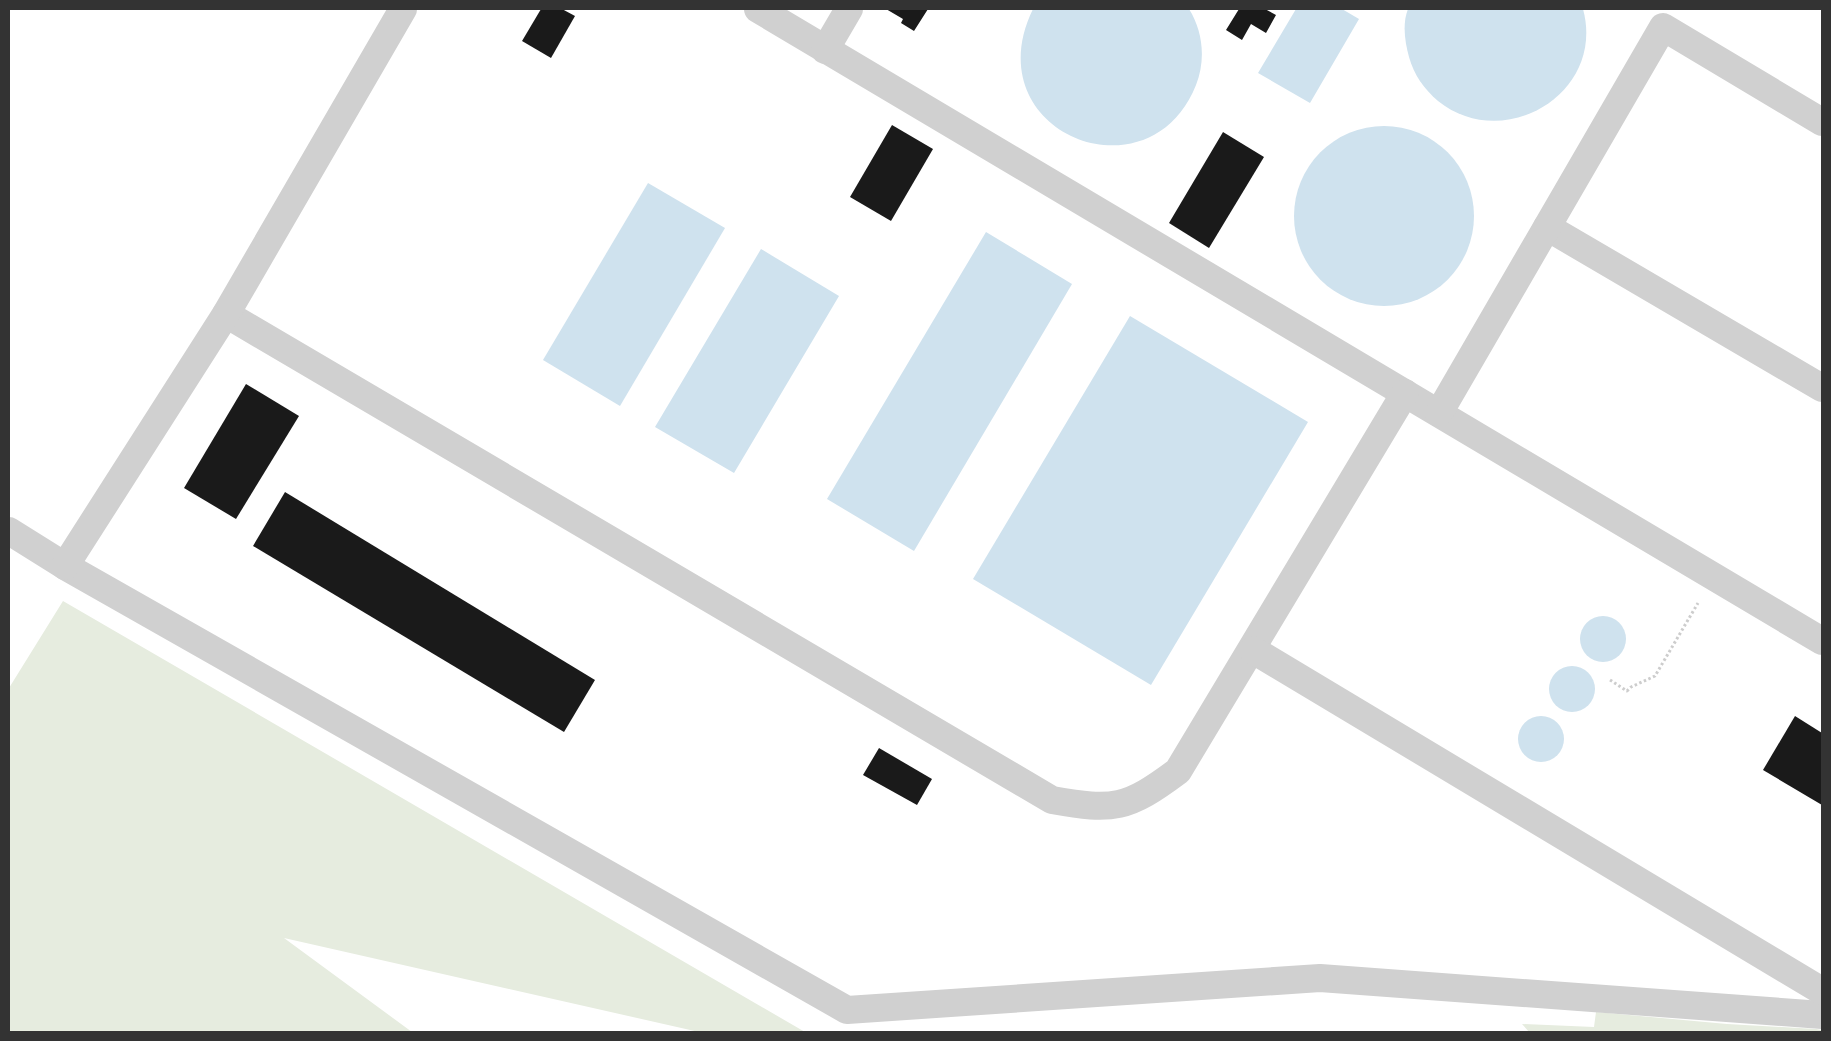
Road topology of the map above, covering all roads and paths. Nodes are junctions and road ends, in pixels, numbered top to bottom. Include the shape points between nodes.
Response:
1 (402, 9) edge
2 (758, 9) edge
3 (850, 9) edge
4 (825, 50) junction
5 (1822, 122) edge
6 (1547, 227) junction
7 (226, 314) junction
8 (1822, 388) edge
9 (1405, 393) junction
10 (1439, 413) junction
11 (9, 531) edge
12 (65, 566) junction
13 (1714, 577) junction
14 (1822, 642) edge
15 (1253, 650) junction
16 (1610, 680) dead end
17 (1822, 991) edge
18 (1822, 1014) edge

1 - 7 street
2 - 4 street
3 - 4 street
4 - 9 street
5 - 6 street via 1663,27
6 - 8 street
6 - 10 street
7 - 12 street
7 - 15 street via 1052,800 1116,807 1150,792 1178,771
9 - 10 street
9 - 15 street
10 - 13 street
11 - 12 street
12 - 18 street via 847,1010 1320,978
13 - 14 street
13 - 16 path via 1655,676 1627,691
15 - 17 street

